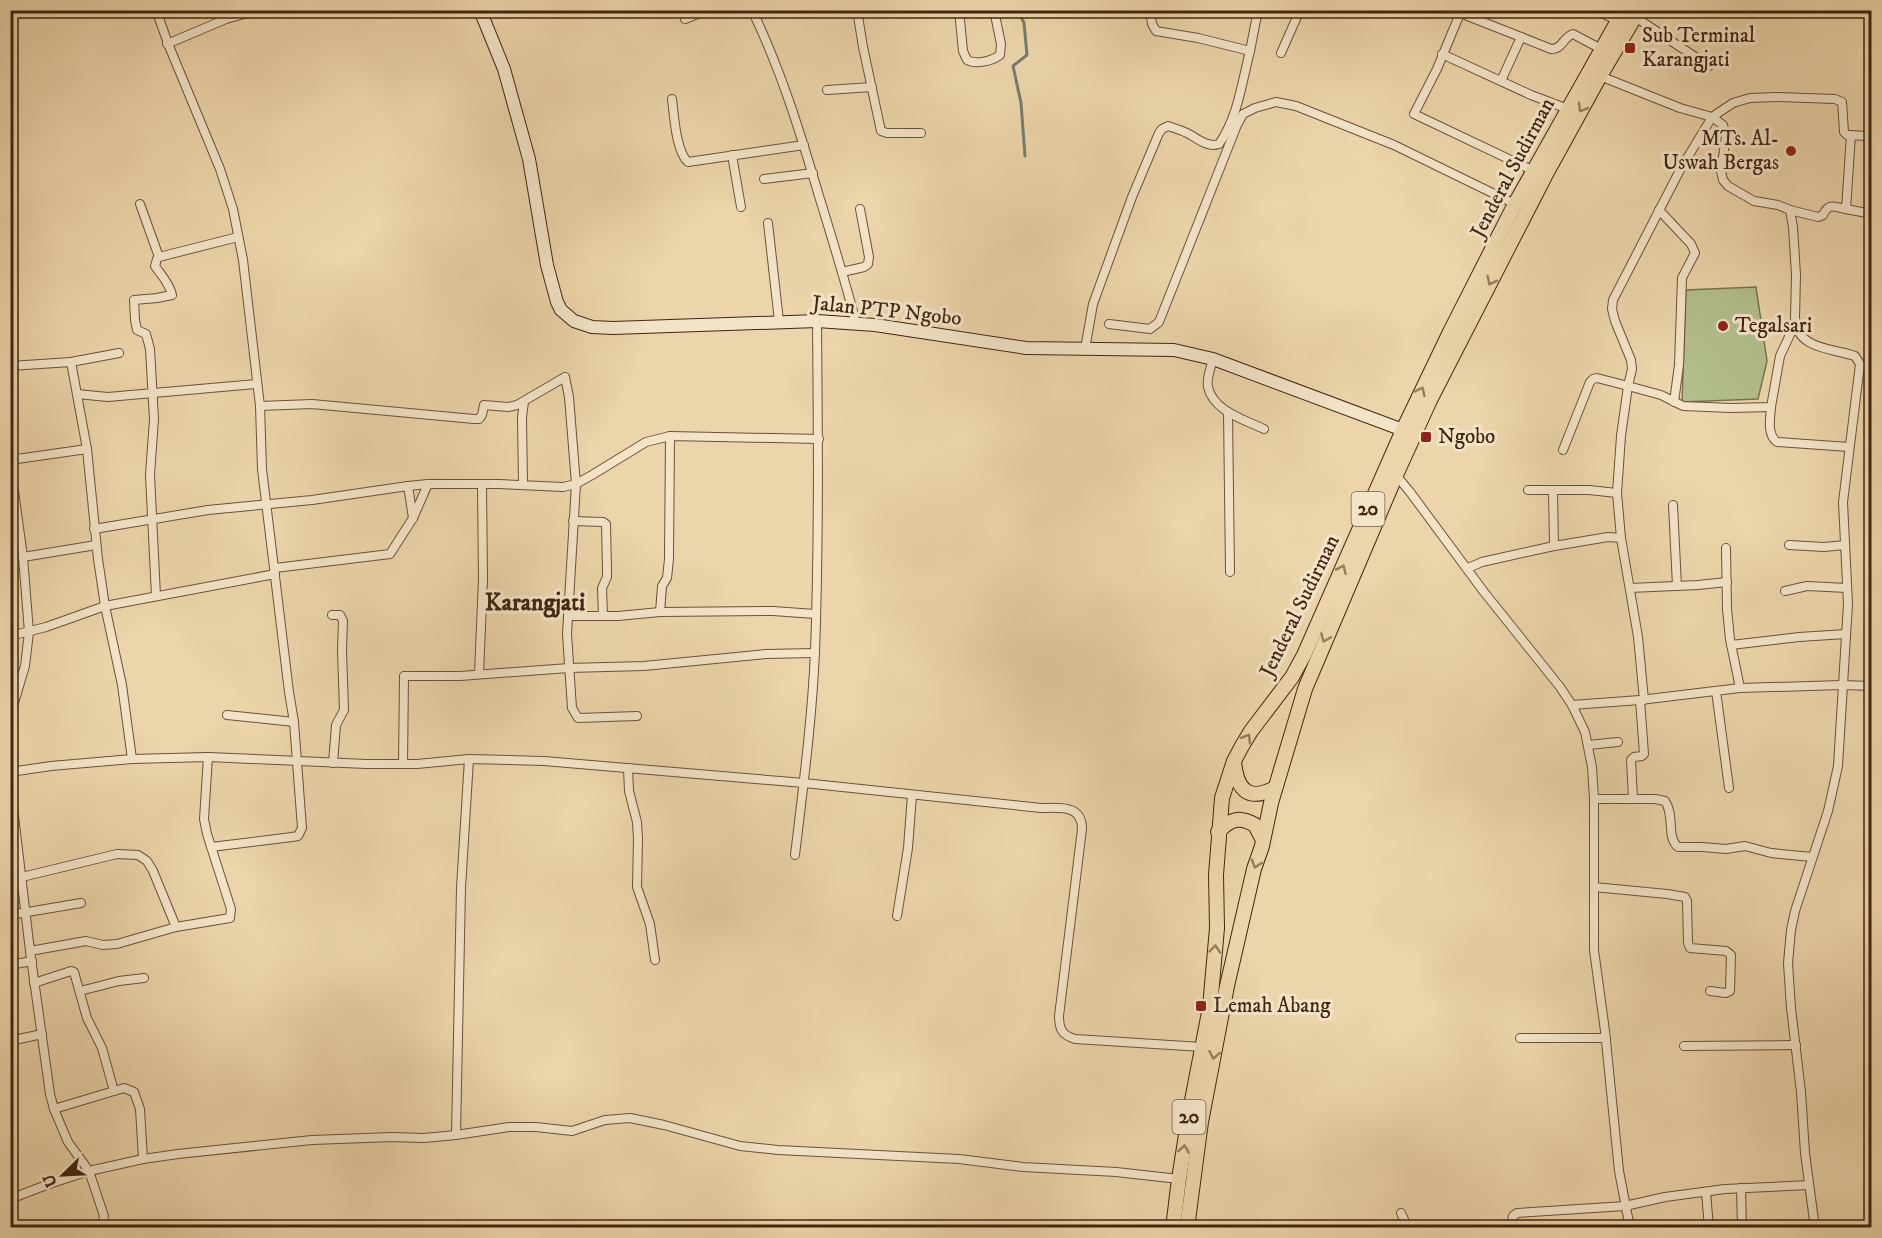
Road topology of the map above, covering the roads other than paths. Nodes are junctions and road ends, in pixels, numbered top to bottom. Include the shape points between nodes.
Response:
1 (156, 10) edge
2 (248, 10) edge
3 (480, 10) edge
4 (707, 10) edge
5 (752, 10) edge
6 (857, 10) edge
7 (960, 10) edge
8 (994, 10) edge
9 (1150, 10) edge
10 (1258, 10) edge
11 (1300, 10) edge
12 (1596, 10) edge
13 (1460, 12) edge
14 (1629, 15) edge
15 (685, 19) dead end
16 (1521, 37) junction
17 (168, 44) junction
18 (1603, 50) junction
19 (1250, 51) junction
20 (1281, 53) dead end
21 (1442, 54) junction
22 (1710, 66) dead end
23 (1600, 76) junction
24 (1500, 81) junction
25 (872, 87) junction
26 (827, 90) dead end
27 (672, 99) dead end
28 (1568, 109) junction
29 (1712, 117) junction
30 (921, 133) dead end
31 (1851, 135) junction
32 (1872, 139) edge
33 (804, 145) junction
34 (732, 155) junction
35 (813, 173) junction
36 (1539, 174) junction
37 (764, 179) dead end
38 (140, 204) dead end
39 (1515, 204) junction
40 (741, 207) dead end
41 (860, 208) dead end
42 (1846, 209) junction
43 (1659, 210) junction
44 (1790, 210) junction
45 (1872, 213) edge
46 (768, 223) dead end
47 (238, 237) junction
48 (159, 257) junction
49 (842, 272) junction
50 (780, 321) junction
51 (817, 321) junction
52 (856, 323) junction
53 (1108, 324) dead end
54 (1795, 324) junction
55 (1085, 349) junction
56 (119, 353) dead end
57 (1213, 359) junction
58 (71, 362) junction
59 (10, 366) edge
60 (257, 384) junction
61 (1628, 386) junction
62 (152, 392) junction
63 (77, 394) junction
64 (524, 402) junction
65 (1674, 402) junction
66 (260, 406) junction
67 (1771, 407) junction
68 (1228, 412) junction
69 (1264, 429) dead end
70 (1402, 430) junction
71 (670, 436) junction
72 (819, 439) junction
73 (1849, 447) junction
74 (87, 449) junction
75 (1563, 450) dead end
76 (10, 461) edge
77 (1395, 475) junction
78 (428, 484) junction
79 (576, 484) junction
80 (482, 485) junction
81 (523, 485) junction
82 (408, 486) junction
83 (1528, 490) dead end
84 (1553, 490) junction
85 (1617, 493) junction
86 (1673, 505) dead end
87 (267, 506) junction
88 (413, 518) junction
89 (153, 520) junction
90 (573, 521) junction
91 (94, 529) junction
92 (1622, 538) junction
93 (21, 542) junction
94 (10, 543) edge
95 (1789, 545) dead end
96 (1845, 545) junction
97 (96, 546) junction
98 (1554, 546) junction
99 (1726, 548) dead end
100 (23, 557) junction
101 (1468, 568) junction
102 (275, 571) junction
103 (1230, 572) dead end
104 (1727, 582) junction
105 (1677, 586) junction
106 (1630, 588) junction
107 (1847, 588) junction
108 (1785, 591) dead end
109 (156, 596) junction
110 (105, 606) junction
111 (660, 612) junction
112 (815, 614) junction
113 (332, 615) dead end
114 (568, 616) junction
115 (603, 616) junction
116 (29, 632) junction
117 (1846, 634) junction
118 (10, 636) edge
119 (1731, 645) junction
120 (815, 653) junction
121 (569, 668) junction
122 (479, 674) junction
123 (1842, 685) junction
124 (1872, 686) edge
125 (1740, 688) junction
126 (1716, 691) junction
127 (1642, 700) junction
128 (1572, 705) junction
129 (227, 715) dead end
130 (10, 716) edge
131 (637, 716) dead end
132 (294, 722) junction
133 (1618, 742) dead end
134 (1588, 745) junction
135 (208, 757) junction
136 (132, 759) junction
137 (469, 759) junction
138 (298, 760) junction
139 (1234, 761) junction
140 (333, 763) junction
141 (403, 764) junction
142 (628, 768) junction
143 (10, 772) edge
144 (10, 782) edge
145 (804, 783) junction
146 (1275, 788) junction
147 (1729, 788) dead end
148 (912, 795) junction
149 (1594, 799) junction
150 (1633, 799) junction
151 (1218, 832) junction
152 (1263, 840) junction
153 (211, 847) junction
154 (795, 855) dead end
155 (1812, 857) junction
156 (22, 877) junction
157 (1594, 887) junction
158 (81, 903) dead end
159 (26, 911) junction
160 (10, 915) edge
161 (897, 916) dead end
162 (176, 927) junction
163 (30, 951) junction
164 (655, 960) dead end
165 (32, 961) junction
166 (10, 965) edge
167 (144, 978) dead end
168 (34, 982) junction
169 (80, 991) junction
170 (1710, 991) dead end
171 (42, 1034) junction
172 (1520, 1038) dead end
173 (1606, 1038) junction
174 (10, 1041) edge
175 (1796, 1045) junction
176 (1684, 1046) dead end
177 (1202, 1047) junction
178 (114, 1091) junction
179 (54, 1109) junction
180 (456, 1135) junction
181 (143, 1159) junction
182 (89, 1171) junction
183 (1179, 1179) junction
184 (1809, 1185) junction
185 (10, 1186) edge
186 (1741, 1188) junction
187 (1706, 1192) junction
188 (13, 1198) edge
189 (1625, 1206) junction
190 (1401, 1213) dead end
191 (102, 1225) edge
192 (1173, 1227) edge
193 (1187, 1227) edge
194 (1408, 1227) edge
195 (1511, 1227) edge
196 (1630, 1227) edge
197 (1709, 1227) edge
198 (1743, 1227) edge
199 (1815, 1227) edge

1 - 17 street
2 - 17 street
3 - 50 main road, Jalan PTP Ngobo via 509,83 529,159 552,287 566,316 584,326 613,328
4 - 15 street
5 - 33 street via 782,78
6 - 25 street
7 - 8 street via 963,51 973,63 1000,55
9 - 19 street via 1156,31
10 - 19 street
11 - 20 street
12 - 14 street
13 - 16 street
13 - 21 street
14 - 18 highway, Jenderal Sudirman / 20
14 - 22 street
14 - 23 highway, Jenderal Sudirman / 20
16 - 18 street via 1555,49 1573,34
16 - 24 street
17 - 47 street via 217,160
18 - 28 highway, Jenderal Sudirman / 20
19 - 55 street via 1236,108 1219,144 1204,143 1168,126 1159,133 1093,304
21 - 24 street
21 - 36 street via 1414,114
23 - 29 street
23 -> 36 highway, Jenderal Sudirman / 20
24 - 28 street
25 - 26 street
25 - 30 street via 881,131
27 - 34 street via 683,158 694,162
28 - 36 highway, Jenderal Sudirman / 20
29 - 31 street via 1733,103 1750,98 1835,99 1842,102 1844,132
29 - 43 street
29 - 44 street via 1725,128 1723,180 1754,201
31 - 32 street
31 - 42 street
33 - 34 street
33 - 35 street
34 - 40 street
35 - 37 street
35 - 49 street
36 - 39 highway, Jenderal Sudirman / 20
36 -> 77 highway, Jenderal Sudirman / 20
38 - 48 street
39 - 53 street via 1394,145 1296,106 1276,102 1255,108 1243,114 1237,125 1159,322 1150,329
70 -> 39 highway, Jenderal Sudirman / 20
41 - 49 street via 868,264
42 - 44 street via 1829,206 1818,217
42 - 45 street
43 - 61 street via 1613,300 1615,321 1631,360
43 - 65 street via 1695,253 1682,278
44 - 54 street via 1796,275
46 - 50 street
47 - 48 street
47 - 60 street via 247,283
48 - 62 street via 155,266 172,295 134,300 137,330 148,339
49 - 52 street
50 - 51 main road, Jalan PTP Ngobo
51 - 52 main road, Jalan PTP Ngobo
51 - 72 street
52 - 55 main road, Jalan PTP Ngobo via 1011,346
54 - 67 street via 1776,369
54 - 73 street via 1809,343 1859,360
55 - 57 main road, Jalan PTP Ngobo via 1174,350
56 - 58 street
57 - 68 street via 1207,385
57 - 70 main road, Jalan PTP Ngobo
58 - 59 street
58 - 63 street
60 - 62 street
60 - 66 street
61 - 65 street
61 - 75 street via 1593,379
61 - 85 street
62 - 63 street via 108,397
62 - 89 street
63 - 74 street
64 - 66 street via 508,407 484,405 479,419 312,404
64 - 79 street via 565,377
64 - 81 street
65 - 67 street via 1696,408
66 - 87 street
67 - 73 street via 1773,440
68 - 69 street
68 - 103 street
139 -> 70 highway, Jenderal Sudirman / 20 via 1304,655
71 - 72 street
71 - 79 street via 646,442
71 - 111 street via 668,578 662,586
72 - 112 street
73 - 96 street via 1843,502
74 - 76 street
74 - 91 street
76 - 93 street
77 - 101 street
77 -> 146 highway, Jenderal Sudirman / 20 via 1309,678
78 - 80 street
78 - 82 street
78 - 88 street
79 - 81 street
79 - 90 street
80 - 81 street
80 - 122 street
82 - 87 street
82 - 88 street
83 - 84 street
84 - 85 street
84 - 98 street
85 - 92 street
86 - 105 street
87 - 89 street via 208,510
87 - 102 street
88 - 102 street via 390,554
89 - 91 street
89 - 109 street
90 - 114 street
90 - 115 street via 606,524
91 - 97 street
92 - 98 street
92 - 106 street
93 - 94 street
93 - 100 street
95 - 96 street
96 - 107 street
97 - 100 street
97 - 110 street
98 - 101 street
99 - 104 street
100 - 116 street
101 - 128 street
102 - 109 street
102 - 132 street
104 - 105 street
104 - 119 street
105 - 106 street
106 - 127 street via 1641,661
107 - 108 street via 1807,586
107 - 117 street
109 - 110 street
110 - 116 street
110 - 136 street via 122,685
111 - 112 street
111 - 115 street
112 - 120 street
113 - 140 street via 340,615 344,621 344,710 336,725
114 - 115 street
114 - 121 street
116 - 118 street
116 - 130 street
117 - 119 street
117 - 123 street
119 - 125 street
120 - 121 street
120 - 145 street
121 - 122 street
121 - 131 street via 571,701 578,718
122 - 141 street via 404,676
123 - 124 street
123 - 125 street
123 - 155 street via 1838,766
125 - 126 street
126 - 127 street
126 - 147 street
127 - 128 street
127 - 150 street via 1644,754 1631,760
128 - 134 street
129 - 132 street
132 - 138 street
133 - 134 street
134 - 149 street
135 - 136 street
135 - 138 street
135 - 153 street via 204,819
136 - 143 street
137 - 141 street
137 - 142 street
137 - 180 street via 461,888
138 - 140 street
138 - 153 street via 302,828 298,836
139 - 146 highway via 1239,784 1249,793 1257,795
139 - 151 highway, Jenderal Sudirman / 20 via 1222,798
140 - 141 street
142 - 145 street
142 - 164 street via 628,791 637,822 636,887 650,924
144 - 156 street
145 - 148 street
145 - 154 street
146 - 152 highway, Jenderal Sudirman / 20
148 - 161 street
148 - 177 street via 1076,811 1082,829 1060,1030 1075,1039
149 - 150 street
149 - 157 street
150 - 155 street via 1665,801 1678,847 1745,846 1771,854
151 - 152 highway via 1230,821 1239,820 1255,825
177 -> 151 highway, Jenderal Sudirman / 20 via 1217,928
152 -> 193 highway, Jenderal Sudirman / 20 via 1217,1037
153 - 162 street via 231,916
155 - 175 street via 1789,945
156 - 159 street
156 - 162 street via 117,854 138,855 153,871
157 - 170 street via 1685,897 1690,948 1726,951 1731,955 1730,991
157 - 173 street via 1594,951
158 - 159 street
159 - 160 street
159 - 163 street
162 - 163 street via 117,944 86,941
163 - 165 street
165 - 166 street
165 - 168 street
167 - 169 street
168 - 169 street via 73,971
168 - 171 street
169 - 178 street
171 - 174 street
171 - 179 street
172 - 173 street
173 - 189 street
175 - 176 street
175 - 184 street
183 -> 177 highway, Jenderal Sudirman / 20
178 - 179 street
178 - 181 street via 129,1089 137,1096
179 - 182 street via 68,1142
180 - 181 street via 312,1140
180 - 183 street via 523,1127 572,1131 605,1120 630,1118 740,1146 959,1159
181 - 182 street
182 - 188 street
182 - 191 street via 104,1216
183 - 192 highway, Jenderal Sudirman / 20
184 - 186 street
184 - 199 street
185 - 188 street
186 - 187 street
186 - 198 street
187 - 189 street
187 - 197 street
189 - 195 street via 1517,1213
189 - 196 street
190 - 194 street

